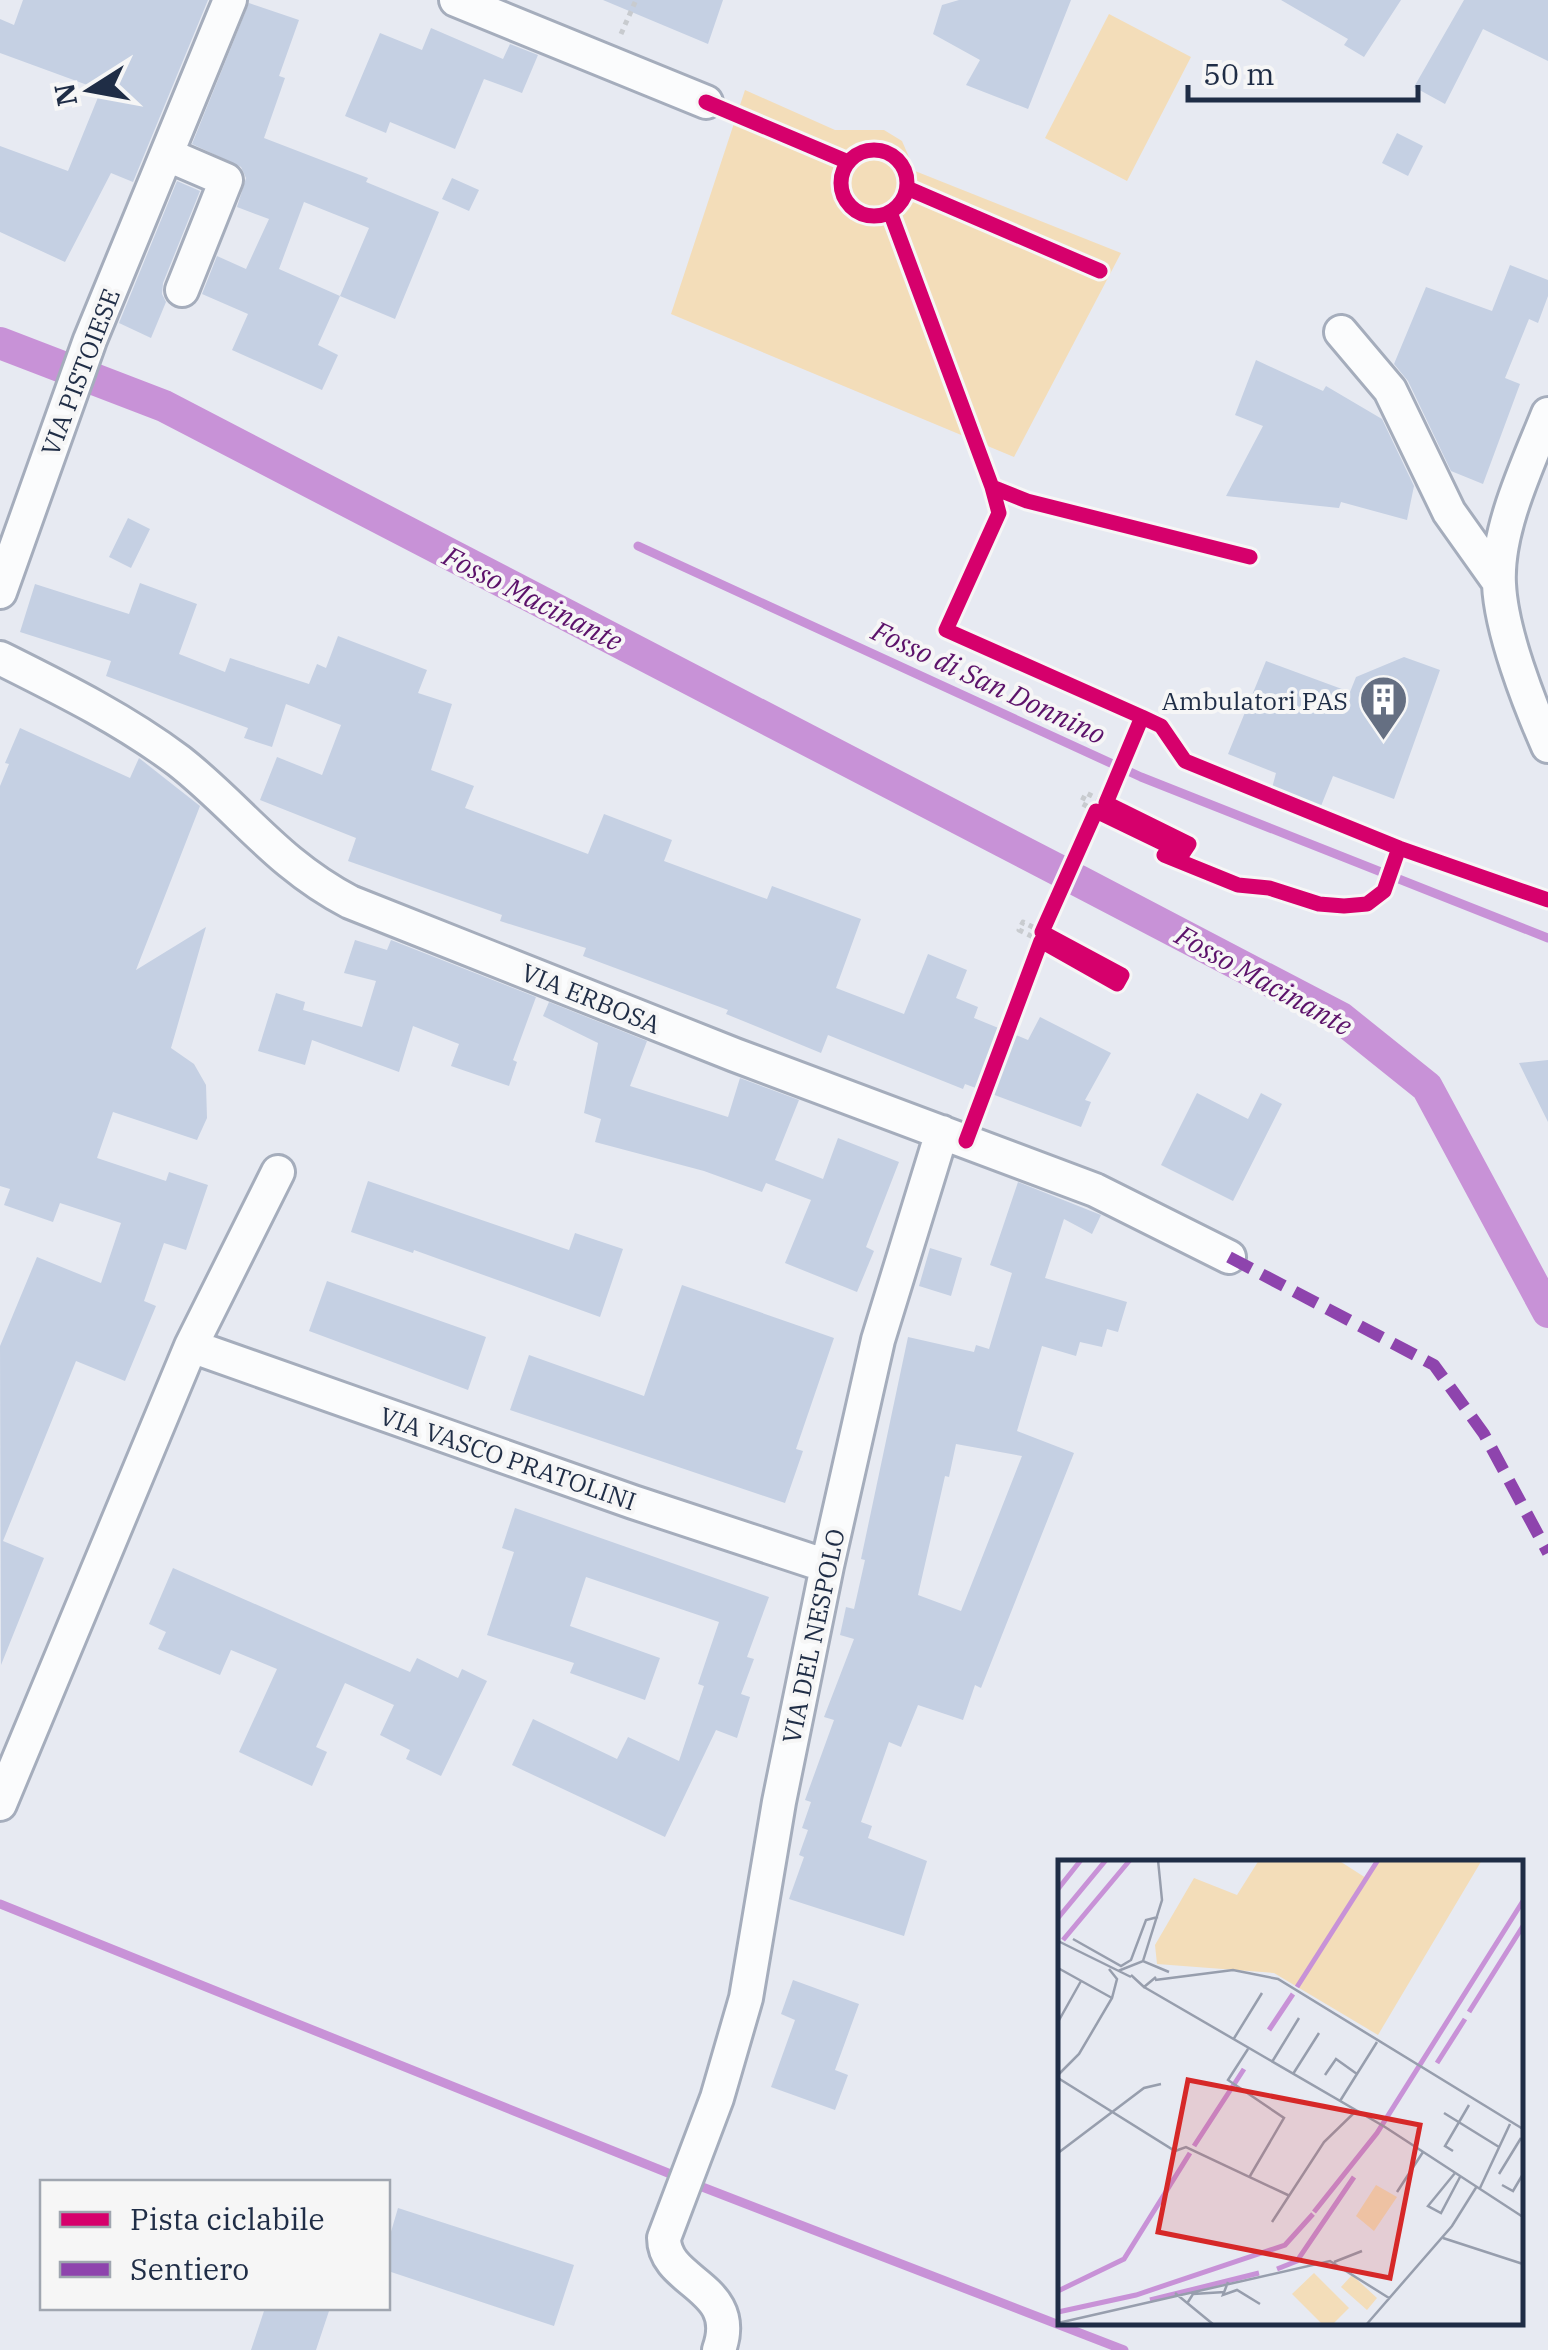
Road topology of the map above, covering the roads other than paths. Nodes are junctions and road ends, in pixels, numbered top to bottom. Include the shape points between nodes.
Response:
1 (230, 0) edge
2 (456, 0) edge
3 (706, 102) dead end
4 (168, 155) junction
5 (182, 290) dead end
6 (1341, 332) dead end
7 (1548, 414) edge
8 (1498, 581) junction
9 (0, 592) edge
10 (0, 658) edge
11 (1548, 746) edge
12 (942, 1132) junction
13 (278, 1172) dead end
14 (1229, 1257) dead end
15 (192, 1346) junction
16 (827, 1566) junction
17 (0, 1804) edge
18 (719, 2350) edge

1 - 4 street, VIA PISTOIESE
2 - 3 street
4 - 5 street via 226,180
4 - 9 street, VIA PISTOIESE via 90,340
6 - 8 street via 1390,390 1449,512
7 - 8 street via 1511,506
8 - 11 street via 1504,620
10 - 12 street, VIA ERBOSA via 108,712 156,745 266,845 350,902
12 - 14 street, VIA ERBOSA via 1095,1190
12 - 16 street, VIA DEL NESPOLO via 878,1340
13 - 15 street
15 - 16 street, VIA VASCO PRATOLINI
15 - 17 street
16 - 18 street, VIA DEL NESPOLO via 738,2032 664,2245 722,2314

